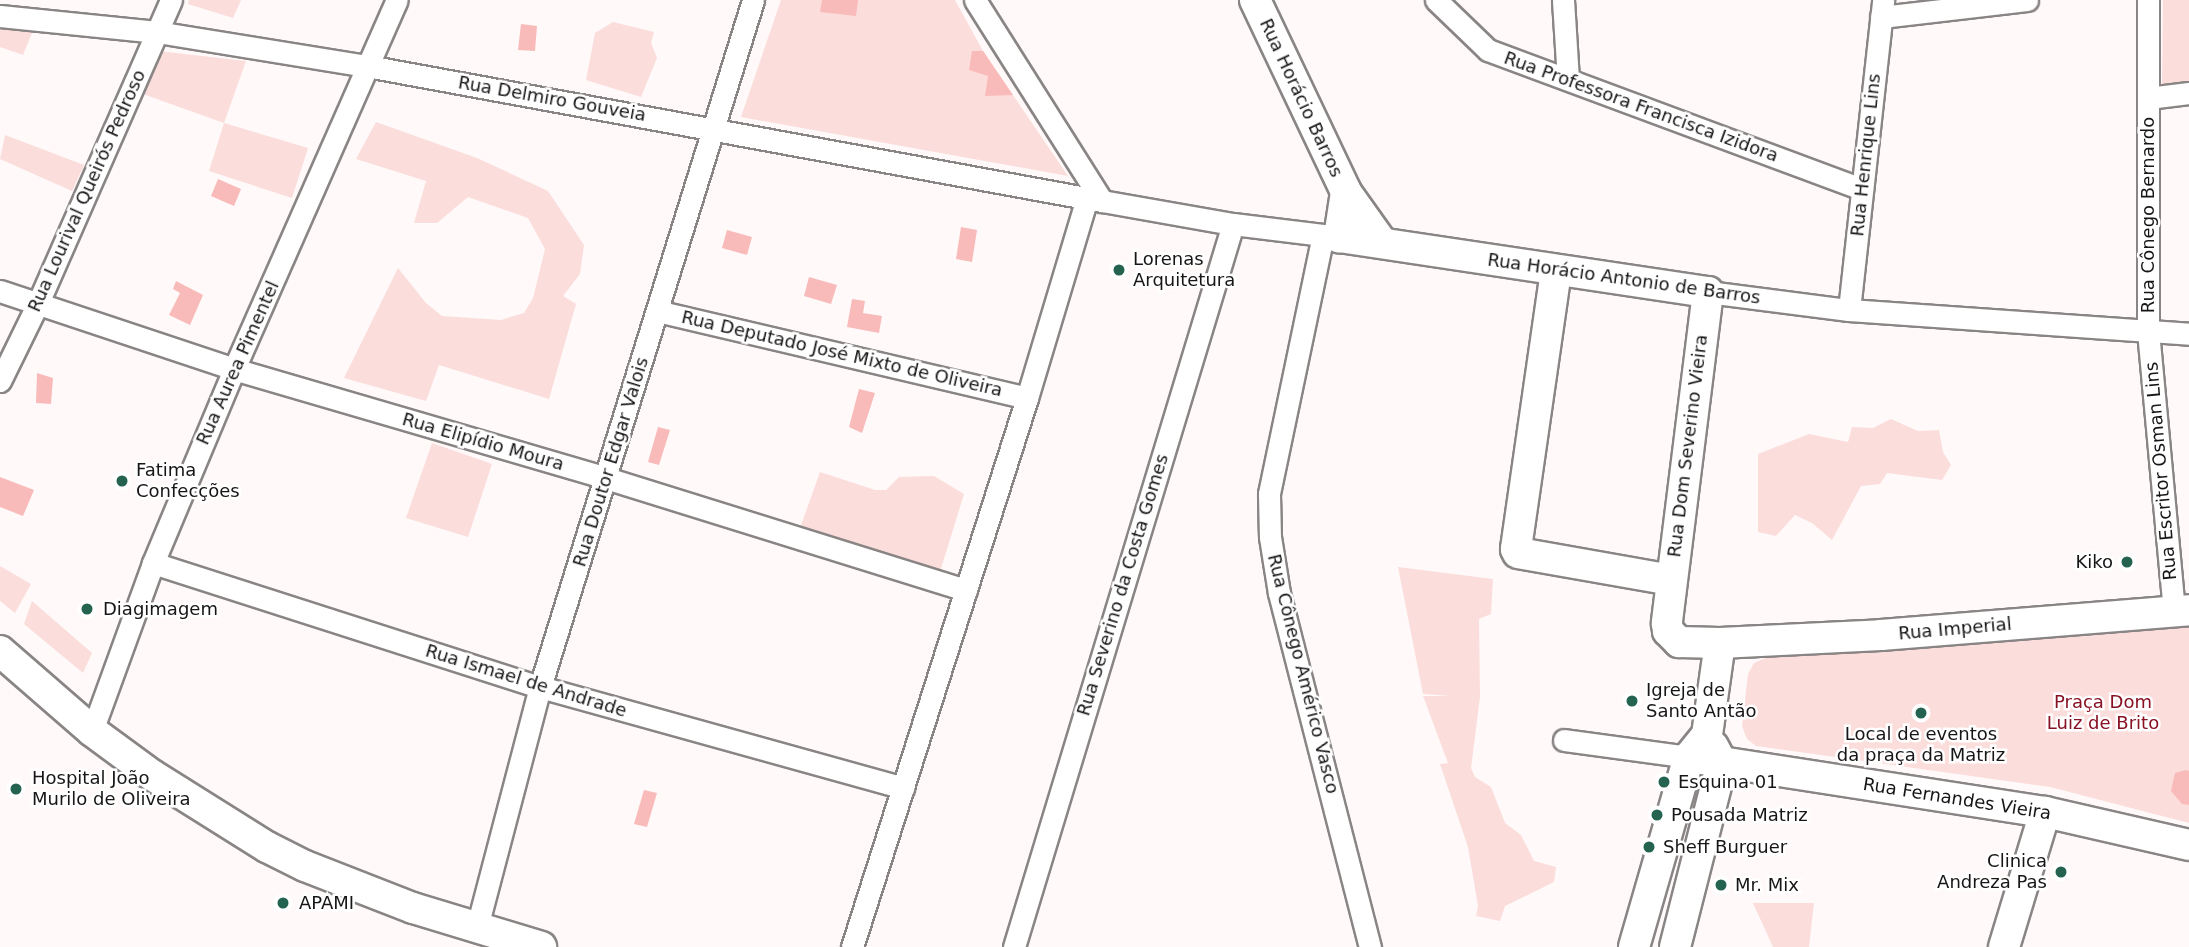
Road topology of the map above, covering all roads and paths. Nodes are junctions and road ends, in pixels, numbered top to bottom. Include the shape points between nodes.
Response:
1 (171, 0) edge
2 (397, 0) edge
3 (753, 0) edge
4 (975, 0) edge
5 (1255, 0) edge
6 (1436, 0) edge
7 (1563, 0) edge
8 (2027, 0) edge
9 (2148, 0) edge
10 (1882, 8) edge
11 (0, 16) edge
12 (157, 32) junction
13 (367, 66) junction
14 (1569, 79) junction
15 (2189, 93) edge
16 (2148, 98) junction
17 (713, 128) junction
18 (1862, 189) junction
19 (1346, 192) junction
20 (1095, 200) junction
21 (1233, 224) junction
22 (1331, 236) junction
23 (1381, 242) junction
24 (1556, 271) junction
25 (0, 291) edge
26 (1708, 292) junction
27 (38, 303) junction
28 (1849, 310) junction
29 (657, 311) junction
30 (2148, 331) junction
31 (2189, 334) edge
32 (234, 369) junction
33 (0, 381) edge
34 (1027, 398) junction
35 (606, 478) junction
36 (153, 563) junction
37 (1671, 580) junction
38 (966, 590) junction
39 (2181, 610) edge
40 (1720, 643) junction
41 (0, 651) edge
42 (540, 687) junction
43 (92, 731) junction
44 (1707, 735) junction
45 (1564, 740) dead end
46 (1689, 757) junction
47 (1722, 763) junction
48 (903, 788) junction
49 (2045, 812) junction
50 (2189, 845) edge
51 (477, 927) junction
52 (541, 947) edge
53 (852, 947) edge
54 (1014, 947) edge
55 (1370, 947) edge
56 (1633, 947) edge
57 (1675, 947) edge
58 (2004, 947) edge

1 - 12 street, Rua Lourival Queirós Pedroso
2 - 13 street, Rua Aurea Pimentel
3 - 17 street, Rua Doutor Edgar Valois
4 - 20 street
5 - 19 main road, Rua Horácio Barros
6 - 14 street, Rua Professora Francisca Izidora via 1488,50
7 - 14 street
8 - 10 street
9 - 16 street, Rua Cônego Bernardo
10 - 18 street, Rua Henrique Lins
11 - 12 street, Rua Delmiro Gouveia
12 - 13 street, Rua Delmiro Gouveia
12 - 27 street, Rua Lourival Queirós Pedroso
13 - 17 street, Rua Delmiro Gouveia
13 - 32 street, Rua Aurea Pimentel
14 - 18 street, Rua Professora Francisca Izidora
15 - 16 street
16 - 30 street, Rua Cônego Bernardo
17 - 20 street, Rua Delmiro Gouveia
17 - 29 street, Rua Doutor Edgar Valois
18 - 28 street, Rua Henrique Lins
19 - 22 main road, Rua Horácio Barros
19 - 23 main road
20 - 21 street, Rua Horácio Antonio de Barros
20 - 34 street
21 - 22 street, Rua Horácio Antonio de Barros
21 - 54 street, Rua Severino da Costa Gomes
22 - 23 main road, Rua Horácio Antonio de Barros
22 - 55 street, Rua Cônego Américo Vasco via 1269,494 1270,537 1279,593
23 - 24 main road, Rua Horácio Antonio de Barros
24 - 26 main road, Rua Horácio Antonio de Barros
24 - 37 main road, Rua Dom Severino Vieira via 1516,549
25 - 27 street, Rua Elipídio Moura
26 - 28 street, Rua Horácio Antonio de Barros
26 - 37 main road, Rua Dom Severino Vieira
27 - 32 street, Rua Elipídio Moura
27 - 33 street, Rua Lourival Queirós Pedroso
28 - 30 street, Rua Horácio Antonio de Barros
29 - 34 street, Rua Deputado José Mixto de Oliveira
29 - 35 street, Rua Doutor Edgar Valois
30 - 31 street
30 - 39 street, Rua Escritor Osman Lins
32 - 35 street, Rua Elipídio Moura
32 - 36 street, Rua Aurea Pimentel
34 - 38 street
35 - 38 street, Rua Elipídio Moura
35 - 42 street, Rua Doutor Edgar Valois
36 - 42 street, Rua Ismael de Andrade
36 - 43 street, Rua Aurea Pimentel
37 - 40 main road, Rua Imperial via 1668,631 1679,642
38 - 48 street
39 - 40 main road, Rua Imperial via 1881,635
40 - 44 main road
41 - 43 main road
42 - 48 street, Rua Ismael de Andrade
42 - 51 street, Rua Doutor Edgar Valois
43 - 51 main road via 152,775 267,847 346,883
44 - 46 main road
44 - 47 main road
45 - 46 street
46 - 47 main road, Rua Fernandes Vieira
46 - 56 main road
47 - 49 main road, Rua Fernandes Vieira
47 - 57 main road
48 - 53 street
49 - 50 main road, Rua Fernandes Vieira
49 - 58 main road
51 - 52 main road

